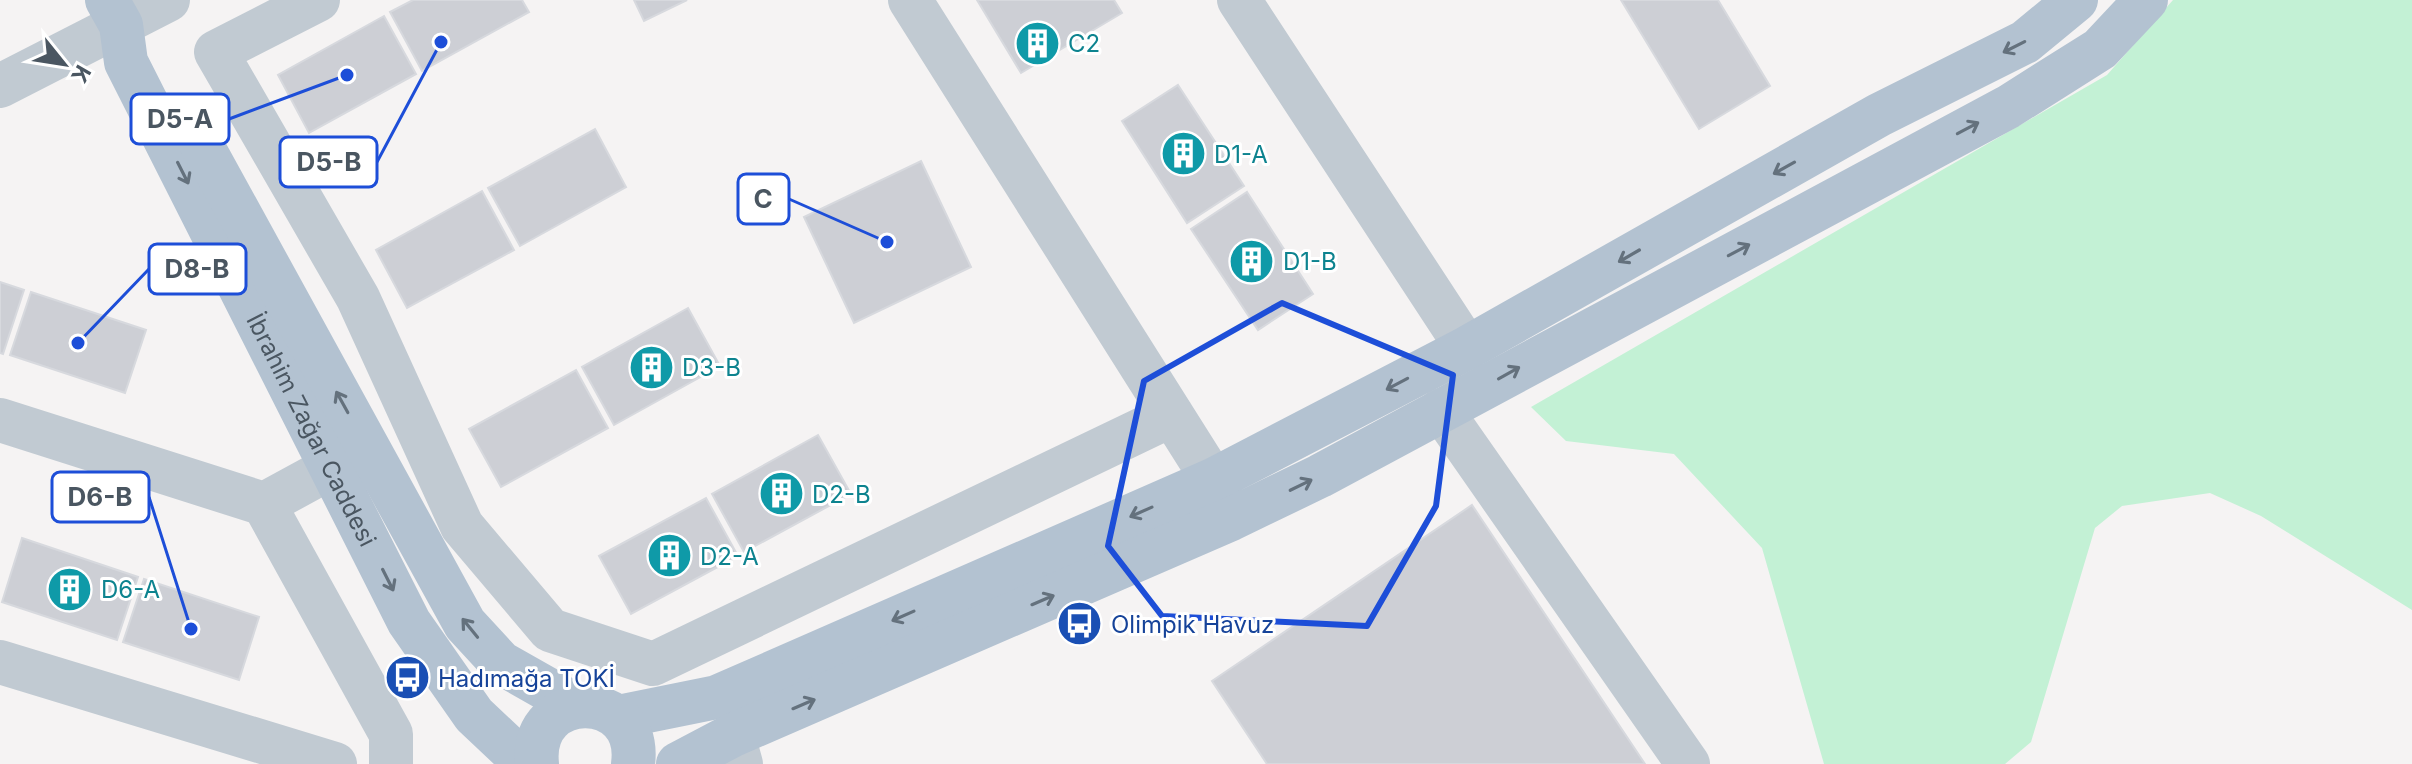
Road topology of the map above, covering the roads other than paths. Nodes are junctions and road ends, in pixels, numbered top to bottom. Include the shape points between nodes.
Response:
1 (168, 0) edge
2 (318, 0) edge
3 (910, 0) edge
4 (1239, 0) edge
5 (2076, 0) edge
6 (2146, 0) edge
7 (114, 12) edge
8 (0, 86) edge
9 (1467, 348) junction
10 (1441, 410) junction
11 (1172, 415) junction
12 (0, 420) edge
13 (332, 467) junction
14 (1222, 500) junction
15 (264, 504) junction
16 (0, 662) edge
17 (577, 706) junction
18 (618, 717) junction
19 (737, 750) edge
20 (335, 764) edge
21 (391, 764) edge
22 (526, 764) edge
23 (537, 764) edge
24 (633, 764) edge
25 (678, 764) edge
26 (1688, 764) edge

1 - 7 street
2 - 11 street via 216,52 358,298 462,526 550,630 653,664
3 - 11 street
4 - 9 street
5 -> 9 main road via 2025,42 1879,115
10 -> 6 main road via 2008,107 2100,49
7 - 8 street
7 -> 13 main road, İbrahim Zağar Caddesi via 126,62
17 -> 7 main road, İbrahim Zağar Caddesi via 501,663 465,624 146,43
9 -> 14 main road
14 -> 10 main road via 1320,476
10 - 26 street
11 - 14 street
12 - 15 street
13 - 15 street
13 -> 22 main road, İbrahim Zağar Caddesi via 433,660 474,715
14 -> 18 main road via 717,697
19 -> 14 main road
15 - 21 street via 391,734
16 - 20 street
17 - 18 main road, İbrahim Zağar Caddesi via 590,705
17 - 23 main road via 546,724 537,742
18 - 24 main road via 630,735
19 - 25 main road

